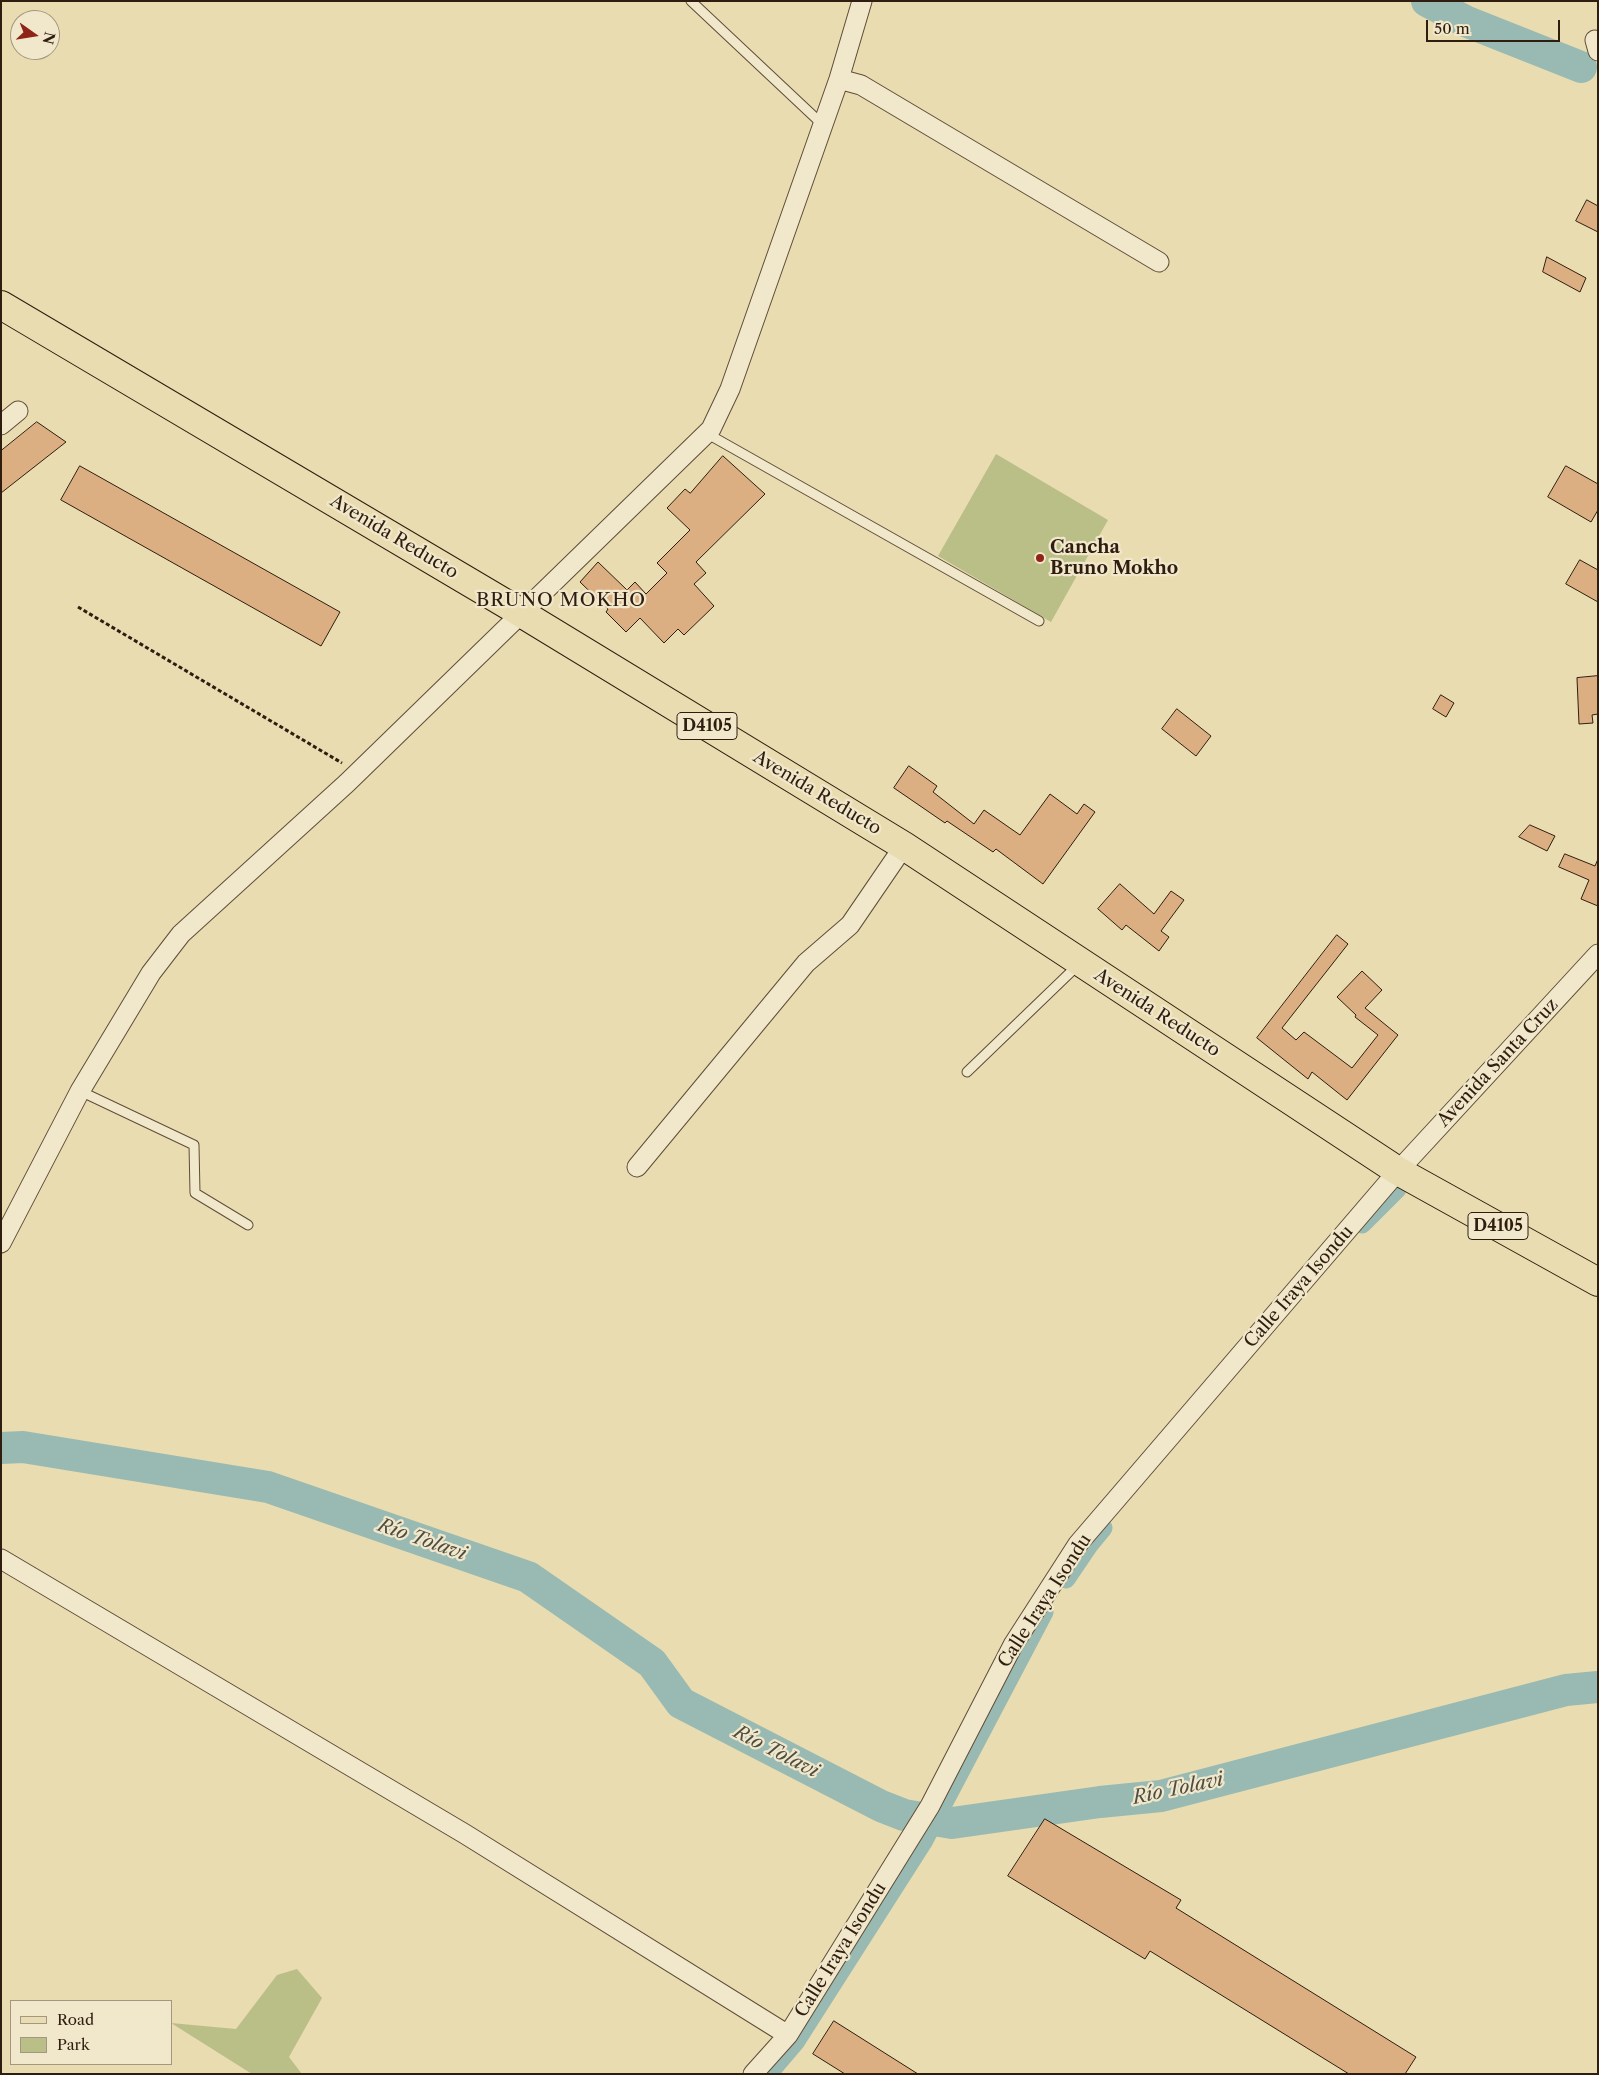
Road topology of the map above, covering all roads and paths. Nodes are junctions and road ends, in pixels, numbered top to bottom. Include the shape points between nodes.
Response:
1 (691, 1) edge
2 (862, 1) edge
3 (1598, 41) edge
4 (1598, 51) edge
5 (839, 79) junction
6 (823, 125) junction
7 (1159, 262) dead end
8 (1, 305) edge
9 (18, 411) dead end
10 (1, 425) edge
11 (706, 433) junction
12 (78, 607) dead end
13 (521, 613) junction
14 (1040, 621) dead end
15 (358, 772) junction
16 (904, 846) junction
17 (1598, 954) edge
18 (1080, 963) junction
19 (966, 1072) dead end
20 (80, 1091) junction
21 (637, 1167) dead end
22 (1398, 1171) junction
23 (248, 1225) dead end
24 (1, 1243) edge
25 (1598, 1282) edge
26 (1, 1559) edge
27 (788, 2034) junction
28 (753, 2074) edge

1 - 6 lane
2 - 5 street
3 - 4 street via 1595,40
5 - 6 street
5 - 7 street via 861,85
6 - 11 street via 730,389
8 - 13 main road, Avenida Reducto / D4105
9 - 10 street
11 - 13 street
11 - 14 lane
12 - 15 path
13 - 15 street
13 - 16 main road, Avenida Reducto / D4105
15 - 20 street via 181,934 151,974
16 - 18 main road, Avenida Reducto / D4105
16 - 21 street via 850,925 806,963
17 - 22 street, Avenida Santa Cruz
18 - 19 lane
18 - 22 main road, Avenida Reducto / D4105
20 - 23 lane via 194,1145 195,1193
20 - 24 street
22 - 25 main road, Avenida Reducto / D4105
22 - 27 street, Calle Iraya Isondu via 1078,1544 1013,1645 930,1806
26 - 27 street via 465,1834
27 - 28 street, Calle Iraya Isondu

